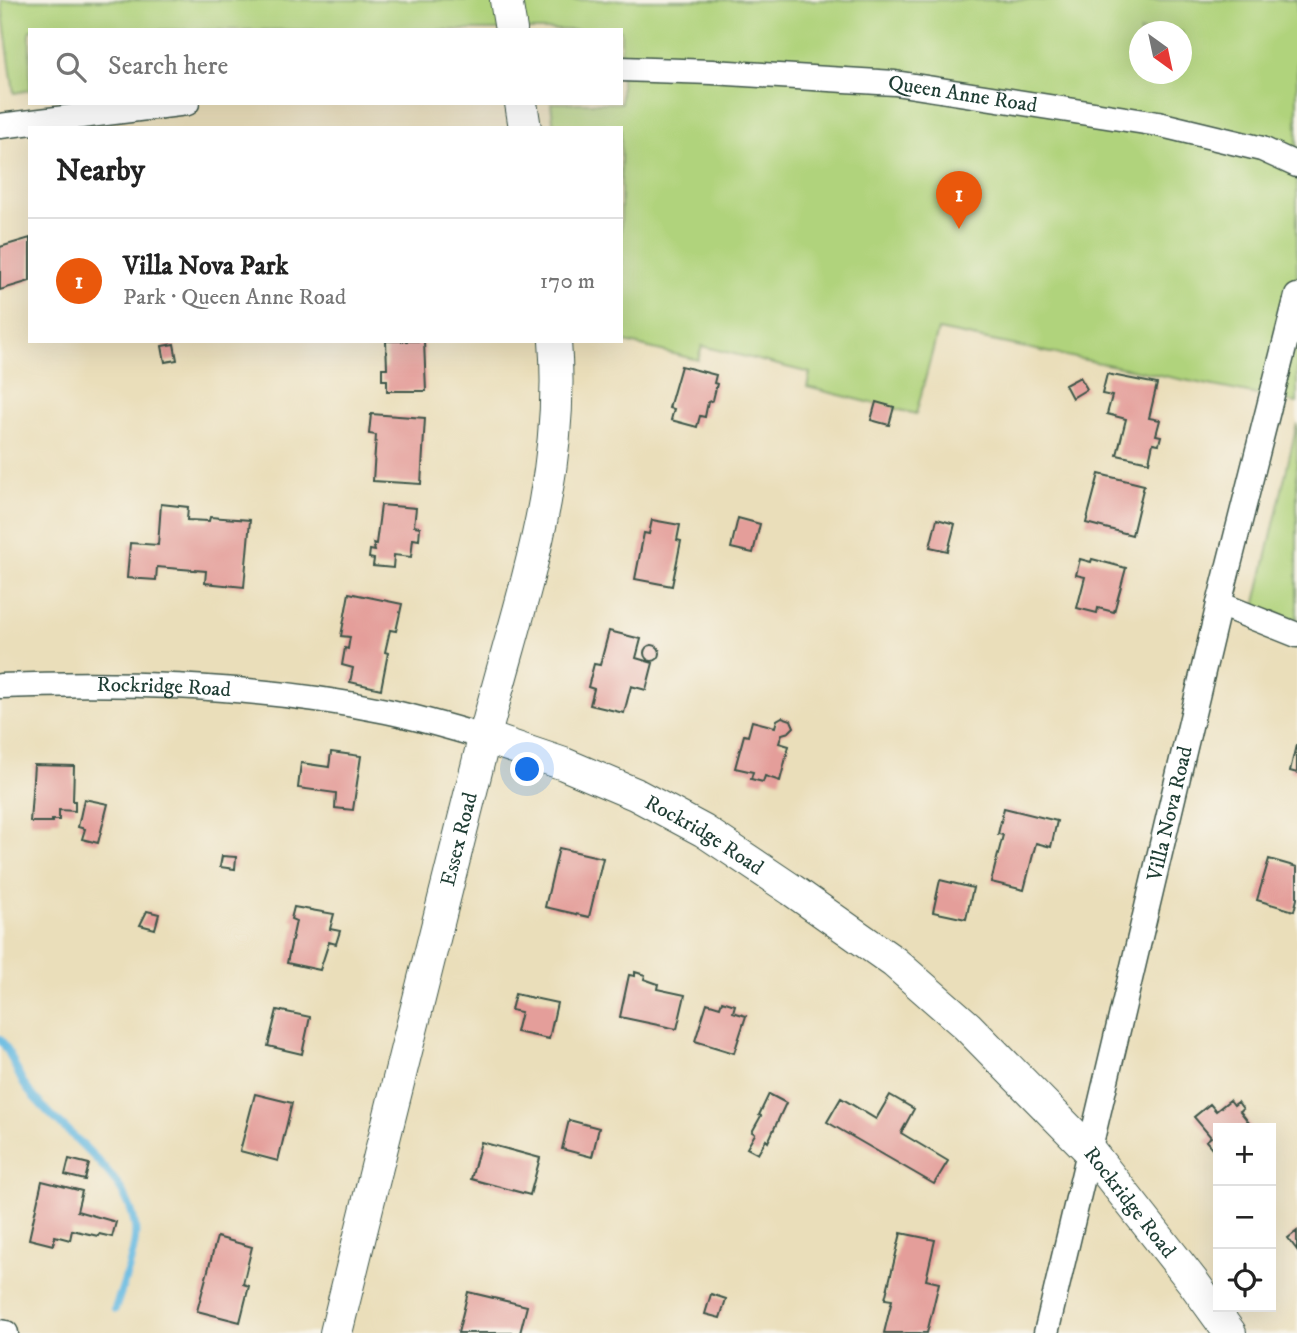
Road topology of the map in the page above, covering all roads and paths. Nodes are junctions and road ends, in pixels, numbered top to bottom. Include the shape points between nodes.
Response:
1 (506, 0) edge
2 (510, 28) edge
3 (623, 69) edge
4 (171, 105) edge
5 (521, 105) edge
6 (0, 126) edge
7 (525, 126) edge
8 (1297, 165) edge
9 (1297, 296) edge
10 (555, 343) edge
11 (1219, 604) junction
12 (1297, 635) edge
13 (0, 686) edge
14 (484, 737) junction
15 (1090, 1152) junction
16 (0, 1332) edge
17 (6, 1333) edge
18 (335, 1333) edge
19 (1046, 1333) edge
20 (1230, 1333) edge

1 - 2 street
3 - 8 street, Queen Anne Road via 895,83 1158,124 1262,149
4 - 6 street
5 - 7 street
9 - 11 street, Villa Nova Road
10 - 14 street, Essex Road via 556,439 545,513
11 - 12 street
11 - 15 street, Villa Nova Road
13 - 14 street, Rockridge Road via 176,685 281,695 387,711
14 - 15 street, Rockridge Road via 635,794 704,831 792,890 894,962 946,1007
14 - 18 street, Essex Road
15 - 19 street, Villa Nova Road
15 - 20 street, Rockridge Road
16 - 17 street

